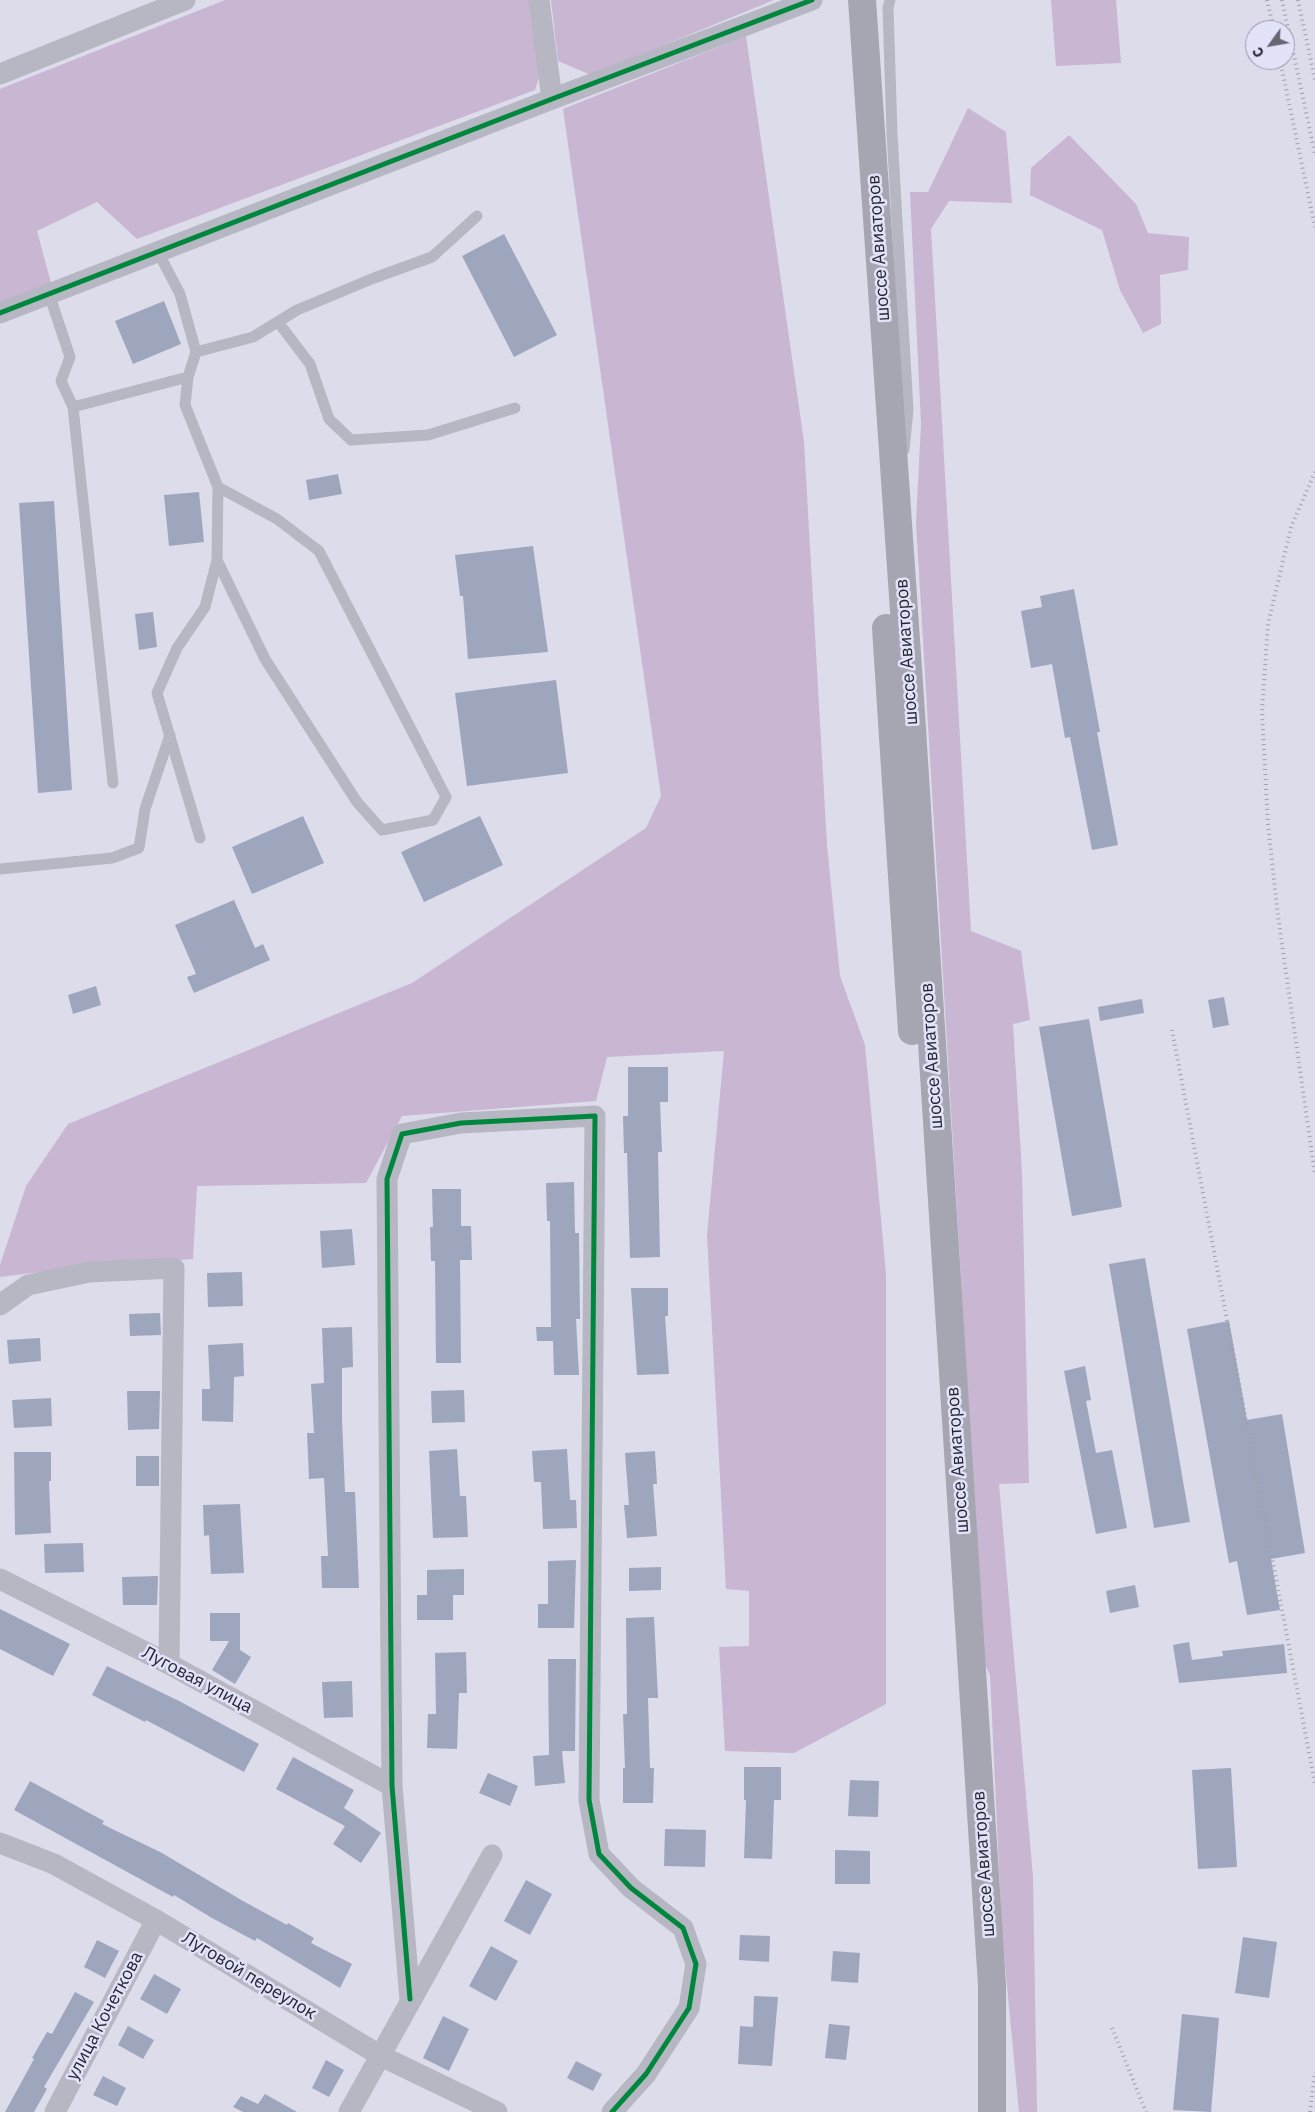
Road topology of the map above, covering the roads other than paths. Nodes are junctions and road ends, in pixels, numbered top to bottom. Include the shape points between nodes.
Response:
1 (184, 0) edge
2 (539, 0) edge
3 (812, 0) edge
4 (846, 0) edge
5 (862, 0) edge
6 (890, 0) edge
7 (0, 74) edge
8 (552, 98) junction
9 (476, 216) dead end
10 (158, 252) junction
11 (50, 294) junction
12 (0, 313) edge
13 (278, 322) junction
14 (196, 352) junction
15 (188, 377) junction
16 (73, 406) junction
17 (515, 408) dead end
18 (218, 487) junction
19 (898, 522) junction
20 (217, 560) junction
21 (170, 736) junction
22 (113, 783) dead end
23 (200, 838) dead end
24 (0, 868) edge
25 (0, 1305) edge
26 (0, 1579) edge
27 (169, 1664) junction
28 (392, 1786) junction
29 (0, 1843) edge
30 (492, 1855) dead end
31 (156, 1920) junction
32 (410, 1999) junction
33 (380, 2056) junction
34 (55, 2112) edge
35 (349, 2112) edge
36 (497, 2112) edge
37 (612, 2112) edge
38 (973, 2112) edge
39 (992, 2112) edge

1 - 7 street
2 - 8 street
3 - 8 street
4 - 38 main road, шоссе Авиаторов via 972,1940 976,2062
5 - 19 main road, шоссе Авиаторов
6 - 19 lane via 892,134 908,410
8 - 10 street
9 - 13 lane via 432,257 297,310
10 - 11 street
10 - 14 lane via 180,294
11 - 12 street
11 - 16 lane via 70,357 61,381
13 - 14 lane via 253,337
13 - 17 lane via 310,364 329,419 351,440 428,436
14 - 15 lane
15 - 16 lane
15 - 18 lane via 185,405
16 - 22 lane
18 - 20 lane
18 - 20 lane via 277,519 319,551 446,797 433,820 382,830 357,802 265,659
19 - 39 main road, шоссе Авиаторов via 991,1966
20 - 21 lane via 205,607 177,648 157,693
21 - 23 lane
21 - 24 lane via 145,809 139,848 112,858
25 - 27 street via 36,1283 89,1272 174,1268
26 - 27 street, Луговая улица
27 - 28 street, Луговая улица
28 - 32 street
28 - 37 street via 387,1179 402,1134 461,1123 595,1116 589,1800 599,1854 631,1888 683,1928 696,1964 688,2008 646,2074
29 - 31 street, Луговой переулок via 54,1864
30 - 32 street
31 - 33 street, Луговой переулок
31 - 34 street, улица Кочеткова
32 - 33 street
33 - 35 street
33 - 36 street, Луговой переулок

